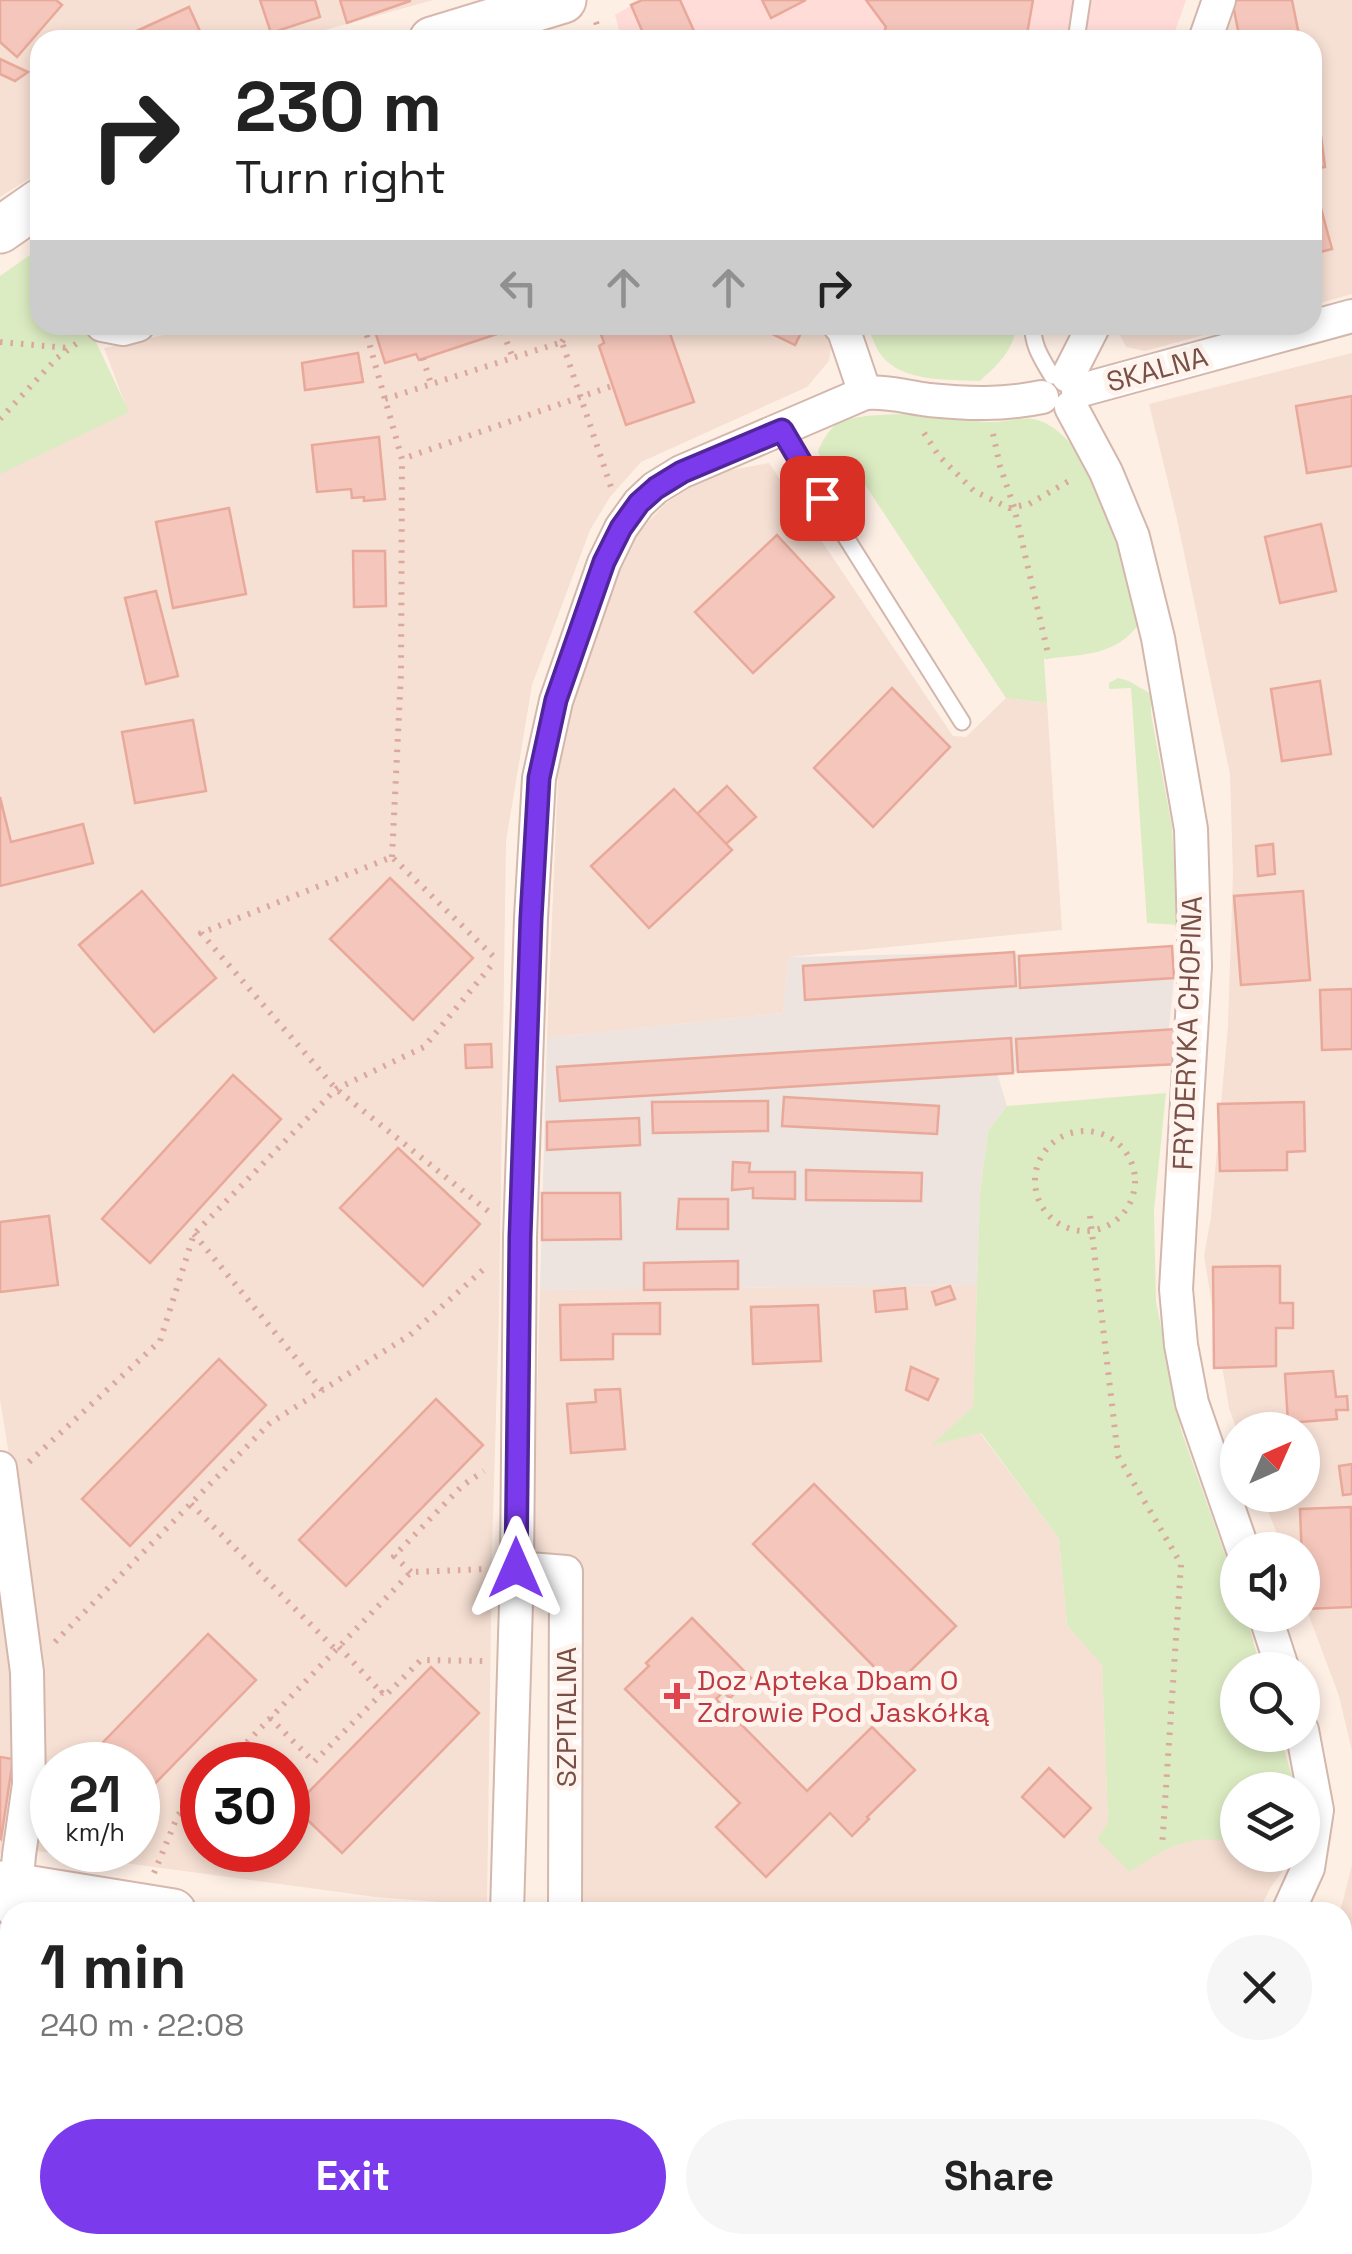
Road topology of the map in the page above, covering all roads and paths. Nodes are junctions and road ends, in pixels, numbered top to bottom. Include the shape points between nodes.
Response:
1 (1082, 0) edge
2 (1219, 0) edge
3 (578, 7) edge
4 (476, 30) edge
5 (595, 30) edge
6 (1078, 30) edge
7 (1209, 30) edge
8 (1352, 316) edge
9 (1322, 324) edge
10 (89, 335) edge
11 (367, 335) edge
12 (504, 335) edge
13 (567, 335) edge
14 (845, 335) edge
15 (1032, 335) edge
16 (1089, 335) edge
17 (1277, 335) edge
18 (0, 342) edge
19 (562, 342) junction
20 (70, 348) junction
21 (423, 358) dead end
22 (512, 358) junction
23 (431, 384) junction
24 (612, 386) dead end
25 (1062, 389) junction
26 (865, 394) junction
27 (581, 398) junction
28 (385, 399) junction
29 (0, 419) edge
30 (991, 422) dead end
31 (782, 430) junction
32 (923, 432) dead end
33 (402, 458) junction
34 (1075, 478) dead end
35 (614, 493) dead end
36 (1014, 507) junction
37 (1050, 658) dead end
38 (962, 722) dead end
39 (392, 857) junction
40 (531, 918) junction
41 (496, 959) junction
42 (336, 1089) junction
43 (1090, 1216) dead end
44 (1090, 1230) junction
45 (194, 1234) junction
46 (520, 1237) junction
47 (322, 1390) junction
48 (518, 1448) junction
49 (2, 1477) edge
50 (192, 1504) junction
51 (1237, 1532) edge
52 (516, 1568) junction
53 (411, 1572) junction
54 (337, 1648) junction
55 (514, 1661) junction
56 (26, 1672) junction
57 (382, 1693) junction
58 (270, 1718) junction
59 (247, 1742) edge
60 (1306, 1752) edge
61 (180, 1812) edge
62 (1162, 1847) dead end
63 (10, 1894) edge
64 (162, 1896) edge
65 (507, 1902) edge
66 (565, 1902) edge
67 (1293, 1902) edge
68 (591, 2254) edge
69 (601, 2254) edge

1 - 6 lane
2 - 7 street
3 - 4 street
3 - 5 path
8 - 9 street, SKALNA
10 - 20 path
11 - 28 path
12 - 22 path
13 - 19 path
14 - 26 street
15 - 25 lane
16 - 25 street
17 - 25 street, SKALNA
18 - 20 path
19 - 22 path
19 - 27 path
20 - 29 path
21 - 23 path
22 - 23 path
23 - 28 path
24 - 27 path
25 - 26 street, SZPITALNA via 984,404
25 - 51 street, FRYDERYKA CHOPINA via 1132,537 1158,638 1191,829 1195,966 1176,1289 1192,1404
26 - 31 street, SZPITALNA
27 - 33 path
27 - 35 path
28 - 33 path
30 - 36 path
31 - 38 lane
31 - 40 street, SZPITALNA via 682,472 647,496 621,528 556,700 539,778
32 - 36 path via 974,492
33 - 39 path
34 - 36 path
36 - 37 path
39 - 41 path
39 - 42 path via 201,933
40 - 41 path
40 - 46 street, SZPITALNA
41 - 42 path via 424,1047
42 - 45 path
42 - 46 path
43 - 44 path
44 - 44 path via 1125,1212 1134,1179 1128,1155 1110,1138 1075,1132 1044,1152 1034,1184 1039,1201 1062,1226
44 - 62 path via 1118,1456 1181,1564
45 - 47 path
45 - 49 path via 160,1341
46 - 47 path via 410,1335
46 - 48 street, SZPITALNA
47 - 50 path via 270,1423
48 - 52 street, SZPITALNA
48 - 53 path via 463,1485 394,1556
49 - 56 street
50 - 54 path
50 - 56 path
52 - 53 path
52 - 55 street, SZPITALNA
52 - 66 street, SZPITALNA via 566,1572
53 - 54 path
54 - 57 path
54 - 58 path
55 - 57 path via 422,1660
55 - 65 street, SZPITALNA
56 - 63 street via 29,1784
57 - 58 path via 314,1762
58 - 59 path
60 - 67 street via 1317,1810 1308,1868
61 - 64 path
63 - 64 street
68 - 69 path

